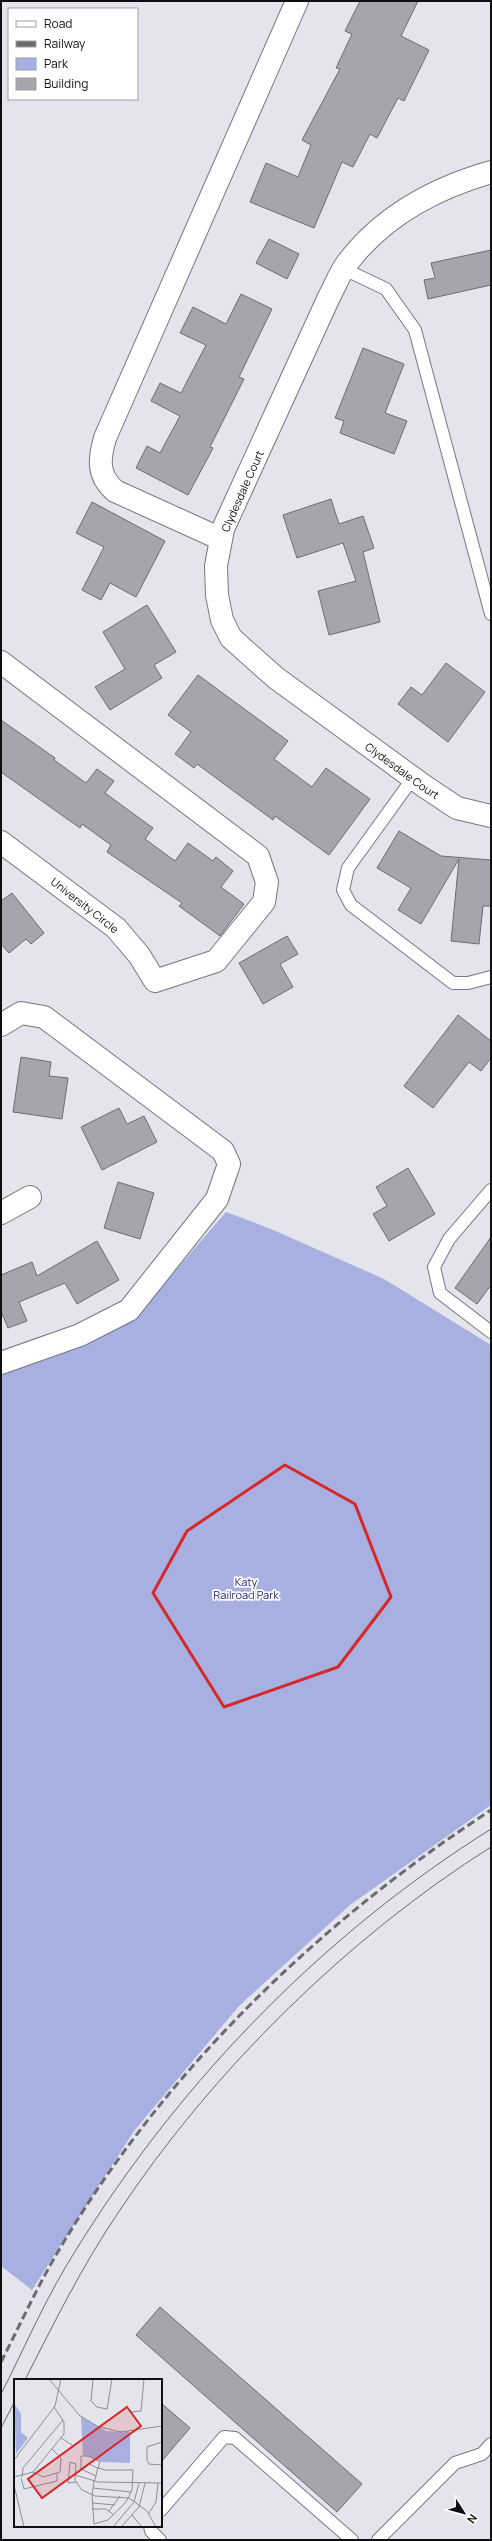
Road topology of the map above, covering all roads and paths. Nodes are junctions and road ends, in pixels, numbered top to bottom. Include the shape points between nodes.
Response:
1 (298, 1) edge
2 (491, 172) edge
3 (344, 269) junction
4 (221, 539) junction
5 (491, 614) edge
6 (1, 662) edge
7 (413, 778) junction
8 (491, 816) edge
9 (1, 842) edge
10 (491, 977) edge
11 (1, 1025) edge
12 (491, 1190) edge
13 (30, 1197) dead end
14 (1, 1213) edge
15 (491, 1332) edge
16 (1, 1363) edge
17 (491, 2444) edge
18 (487, 2456) edge
19 (162, 2509) edge
20 (150, 2527) edge
21 (160, 2540) edge
22 (352, 2540) edge
23 (378, 2540) edge

1 - 4 street via 105,438 99,459 106,483 115,491
2 - 3 street, Clydesdale Court via 461,180 412,205 381,226
3 - 4 street, Clydesdale Court via 329,297
3 - 5 lane via 386,289 416,330
4 - 7 street, Clydesdale Court via 216,566 217,595 222,620 231,638 276,678
6 - 9 street, University Circle via 258,856 267,882 264,902 216,961 155,981 139,955 116,928
7 - 8 street, Clydesdale Court via 457,808
7 - 10 lane via 348,868 343,890 351,905 453,983 468,983
11 - 16 street via 21,1013 44,1017 224,1151 229,1164 217,1199 129,1310 80,1335
12 - 15 lane via 449,1239 434,1267 440,1293
13 - 14 street
17 - 18 lane
18 - 23 lane via 456,2463
19 - 22 lane via 224,2437 235,2438
20 - 21 lane

